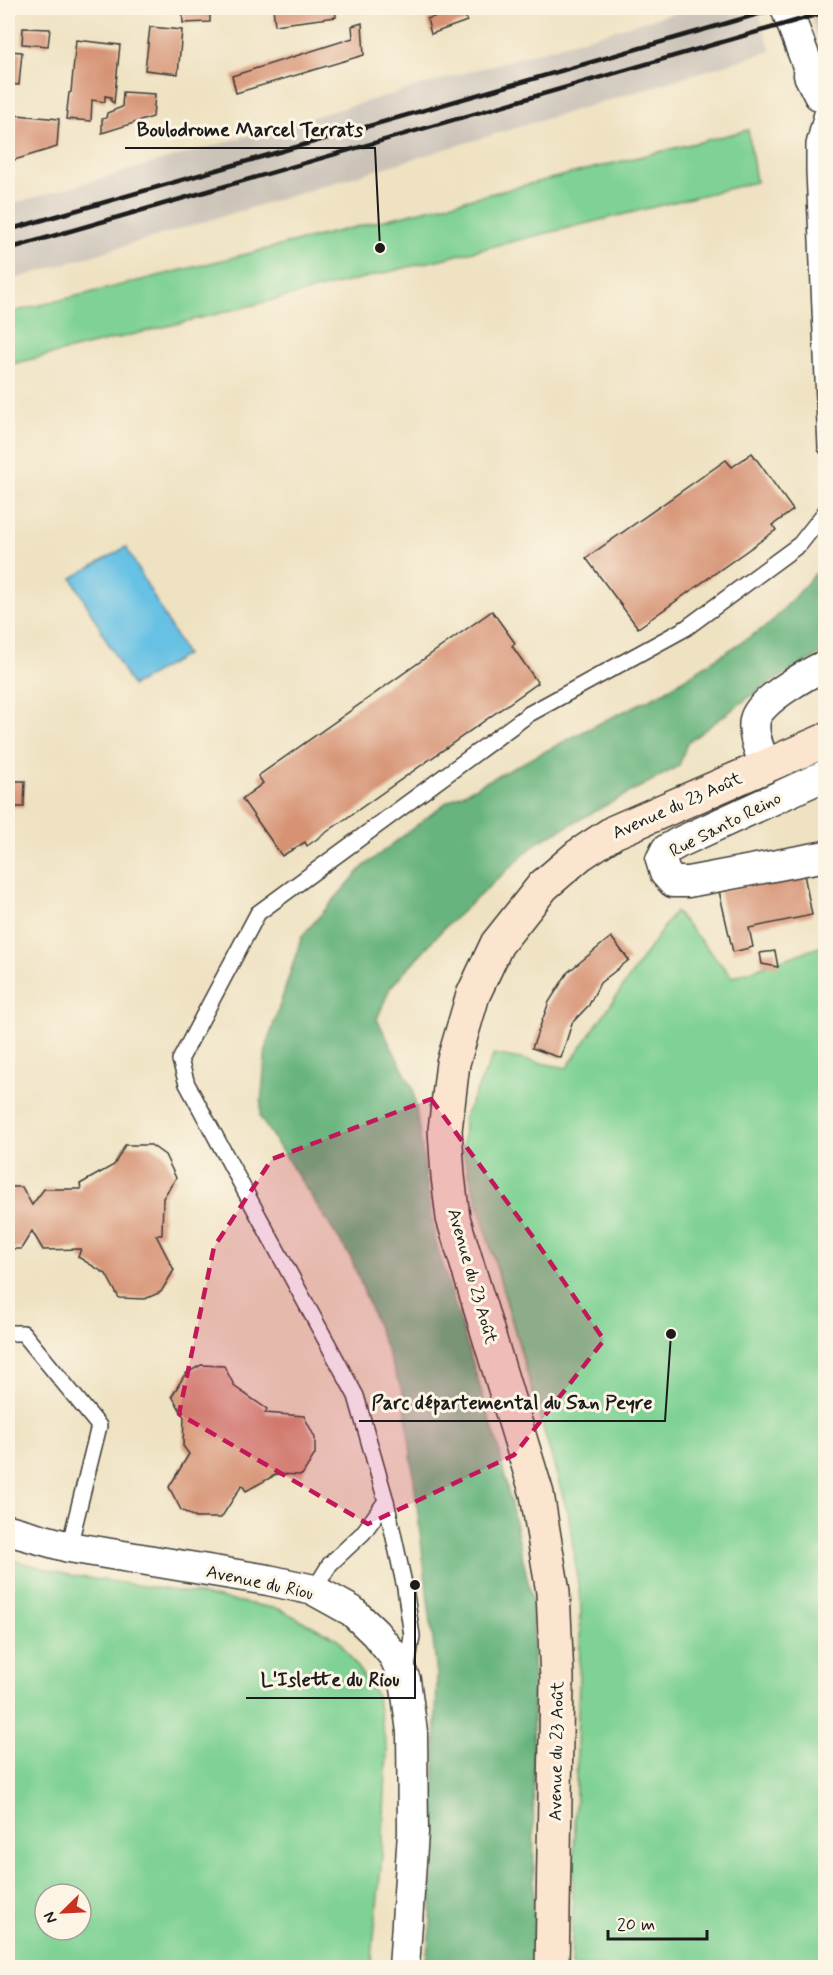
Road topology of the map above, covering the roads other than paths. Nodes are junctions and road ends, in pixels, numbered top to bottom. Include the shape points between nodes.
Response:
1 (786, 8) edge
2 (819, 99) edge
3 (825, 447) edge
4 (825, 511) edge
5 (825, 665) edge
6 (825, 740) edge
7 (765, 766) junction
8 (825, 775) edge
9 (825, 856) edge
10 (8, 1333) edge
11 (386, 1501) junction
12 (8, 1530) edge
13 (69, 1547) junction
14 (314, 1590) junction
15 (405, 1680) junction
16 (404, 1968) edge
17 (552, 1968) edge

1 - 2 street
2 - 3 lane via 814,171
4 - 11 lane via 800,544 686,628 529,714 258,913 180,1060 192,1095 356,1396
5 - 7 street via 795,680 755,717 755,736
6 - 7 street, Avenue du 23 Août
7 - 17 street, Avenue du 23 Août via 614,832 543,886 497,944 473,995 453,1063 445,1130 453,1218 537,1494 553,1592 557,1679
8 - 9 street, Rue Santo Reino via 678,843 666,850 661,860 664,873 673,882 688,882
10 - 13 lane via 23,1333 99,1426
11 - 14 lane via 363,1533 330,1564
11 - 15 lane via 412,1636
12 - 13 street, Avenue du Riou
13 - 14 street, Avenue du Riou
14 - 15 street, Avenue du Riou via 352,1611 375,1633 394,1656
15 - 16 street, Avenue du Riou via 412,1732 413,1832

